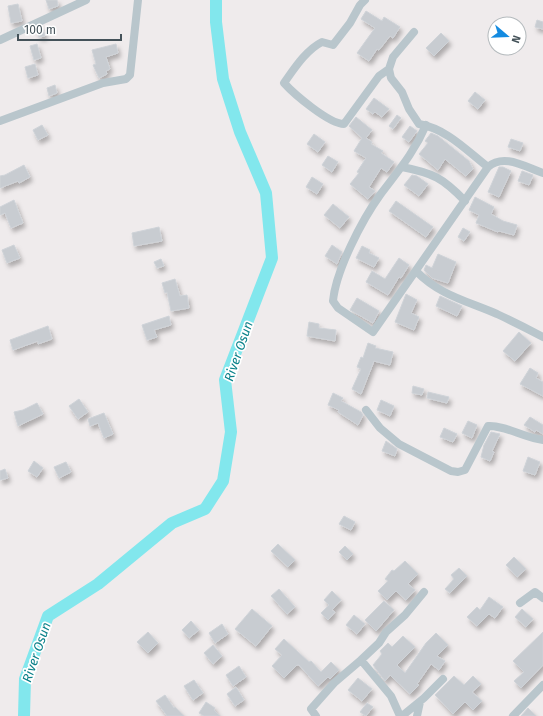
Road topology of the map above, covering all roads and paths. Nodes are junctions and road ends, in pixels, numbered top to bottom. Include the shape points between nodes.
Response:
1 (86, 0) edge
2 (138, 0) edge
3 (365, 0) edge
4 (414, 32) dead end
5 (0, 40) edge
6 (389, 69) junction
7 (0, 121) edge
8 (426, 125) junction
9 (402, 167) junction
10 (488, 167) junction
11 (543, 173) edge
12 (464, 201) junction
13 (416, 271) junction
14 (543, 337) edge
15 (366, 410) dead end
16 (543, 440) edge
17 (424, 592) dead end
18 (543, 598) edge
19 (520, 604) dead end
20 (361, 660) junction
21 (443, 680) dead end
22 (543, 686) edge
23 (420, 702) junction
24 (316, 716) edge
25 (401, 716) edge
26 (417, 716) edge
27 (513, 716) edge

1 - 5 street
2 - 7 street via 130,75 126,79 103,84
3 - 6 street via 333,46 322,42 314,46 284,83 306,103 344,124 379,76
4 - 6 street via 393,57
6 - 8 street via 391,78 402,92 409,109 419,124
8 - 9 street via 417,146
8 - 10 street via 448,134
9 - 12 street via 423,171 447,183
9 - 13 street via 380,195 362,225 334,285 333,301 338,308 373,332
10 - 11 street via 499,160
10 - 12 street
12 - 13 street
13 - 14 street via 438,290 497,314
15 - 16 street via 380,428 398,444 451,471 465,470 488,426 495,425 522,436
17 - 20 street via 412,608 386,632 380,643
18 - 19 street via 535,592
20 - 24 street via 334,683 311,708
20 - 25 street via 391,696
21 - 23 street
22 - 27 street
23 - 25 street
23 - 26 street

